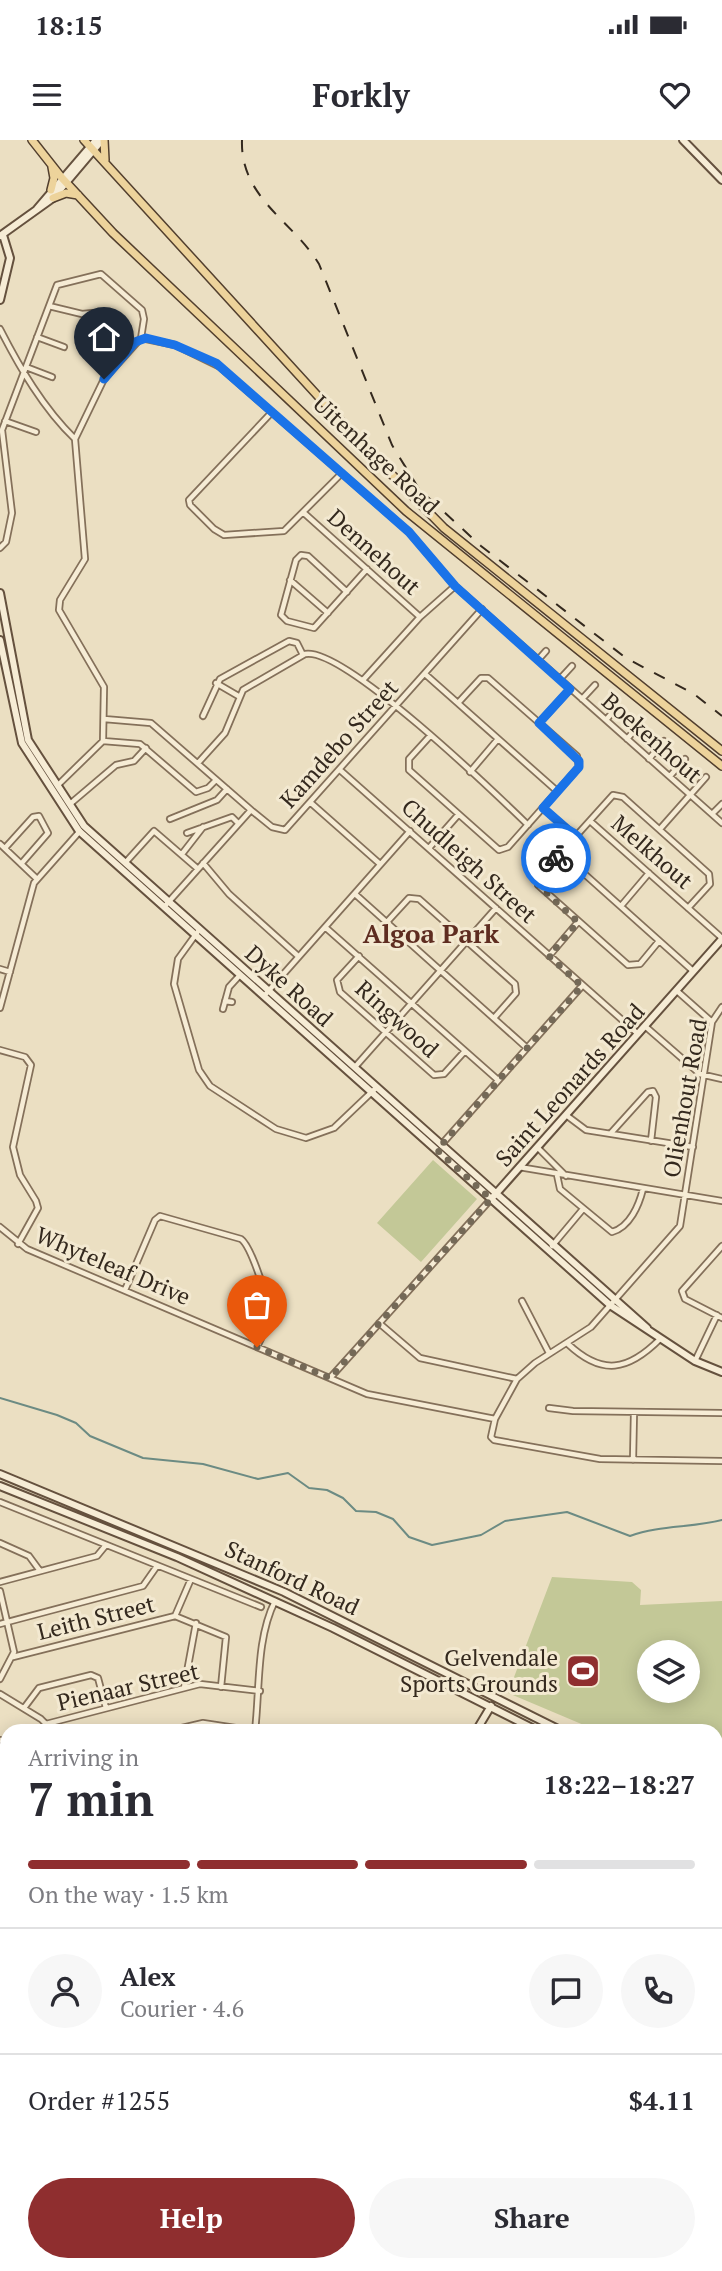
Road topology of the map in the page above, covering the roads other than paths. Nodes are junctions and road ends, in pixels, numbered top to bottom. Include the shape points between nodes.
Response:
1 (32, 140) edge
2 (103, 140) edge
3 (683, 140) edge
4 (91, 144) edge
5 (107, 165) junction
6 (51, 166) junction
7 (65, 180) junction
8 (722, 180) edge
9 (52, 194) junction
10 (79, 195) junction
11 (1, 233) edge
12 (0, 300) edge
13 (49, 306) junction
14 (92, 313) dead end
15 (0, 329) edge
16 (37, 337) junction
17 (141, 338) junction
18 (64, 347) dead end
19 (25, 369) junction
20 (52, 377) dead end
21 (272, 412) junction
22 (5, 421) junction
23 (36, 432) dead end
24 (75, 439) junction
25 (342, 473) junction
26 (304, 513) junction
27 (0, 548) edge
28 (367, 569) junction
29 (290, 580) junction
30 (455, 586) junction
31 (347, 592) junction
32 (0, 593) edge
33 (482, 609) junction
34 (328, 613) junction
35 (420, 617) junction
36 (0, 640) edge
37 (546, 651) dead end
38 (303, 655) junction
39 (538, 660) junction
40 (572, 666) dead end
41 (425, 674) junction
42 (560, 679) junction
43 (363, 680) junction
44 (216, 683) junction
45 (595, 685) dead end
46 (570, 689) junction
47 (240, 697) junction
48 (582, 699) junction
49 (458, 703) junction
50 (396, 706) junction
51 (617, 707) dead end
52 (203, 716) dead end
53 (104, 719) junction
54 (606, 720) junction
55 (539, 723) junction
56 (640, 724) dead end
57 (430, 736) junction
58 (498, 739) junction
59 (627, 739) junction
60 (103, 741) junction
61 (664, 741) dead end
62 (146, 748) junction
63 (722, 751) edge
64 (649, 759) junction
65 (685, 759) dead end
66 (198, 763) junction
67 (722, 766) edge
68 (340, 770) junction
69 (470, 772) junction
70 (670, 776) junction
71 (706, 777) dead end
72 (216, 780) junction
73 (54, 788) junction
74 (227, 789) junction
75 (557, 791) junction
76 (690, 795) junction
77 (311, 803) junction
78 (69, 804) junction
79 (722, 804) edge
80 (543, 808) junction
81 (251, 810) junction
82 (712, 814) junction
83 (458, 815) junction
84 (170, 818) dead end
85 (590, 821) junction
86 (239, 823) junction
87 (722, 823) edge
88 (528, 825) junction
89 (204, 827) junction
90 (82, 829) junction
91 (660, 829) junction
92 (410, 831) junction
93 (187, 834) dead end
94 (575, 836) junction
95 (2, 846) edge
96 (429, 848) junction
97 (561, 853) junction
98 (182, 854) junction
99 (125, 863) junction
100 (203, 863) junction
101 (21, 864) junction
102 (380, 864) junction
103 (198, 869) junction
104 (649, 873) junction
105 (37, 879) junction
106 (355, 894) junction
107 (166, 905) junction
108 (621, 906) junction
109 (496, 908) junction
110 (688, 908) junction
111 (578, 922) junction
112 (386, 923) junction
113 (325, 926) junction
114 (197, 932) junction
115 (722, 939) edge
116 (466, 941) junction
117 (659, 941) junction
118 (298, 956) junction
119 (359, 956) junction
120 (549, 956) junction
121 (0, 969) edge
122 (440, 971) junction
123 (693, 971) junction
124 (10, 972) junction
125 (240, 975) junction
126 (582, 986) junction
127 (677, 991) junction
128 (266, 993) junction
129 (225, 1001) junction
130 (232, 1002) dead end
131 (411, 1002) junction
132 (722, 1007) edge
133 (0, 1008) edge
134 (223, 1009) dead end
135 (494, 1018) junction
136 (712, 1022) junction
137 (646, 1027) junction
138 (385, 1032) junction
139 (638, 1035) junction
140 (527, 1048) junction
141 (0, 1050) edge
142 (465, 1051) junction
143 (352, 1070) junction
144 (704, 1076) junction
145 (722, 1079) edge
146 (498, 1080) junction
147 (374, 1089) junction
148 (566, 1115) junction
149 (610, 1134) junction
150 (651, 1140) junction
151 (439, 1147) junction
152 (537, 1147) junction
153 (693, 1147) junction
154 (519, 1167) junction
155 (556, 1175) junction
156 (566, 1176) junction
157 (643, 1189) junction
158 (685, 1196) junction
159 (493, 1197) junction
160 (722, 1202) edge
161 (583, 1209) junction
162 (0, 1227) edge
163 (19, 1244) junction
164 (551, 1246) junction
165 (722, 1246) edge
166 (125, 1290) junction
167 (522, 1301) dead end
168 (613, 1302) junction
169 (719, 1316) edge
170 (379, 1322) junction
171 (660, 1339) junction
172 (567, 1344) junction
173 (257, 1347) junction
174 (549, 1353) junction
175 (695, 1361) junction
176 (722, 1372) edge
177 (330, 1378) junction
178 (517, 1379) junction
179 (549, 1408) dead end
180 (634, 1412) junction
181 (722, 1413) edge
182 (495, 1419) junction
183 (634, 1460) junction
184 (722, 1461) edge
185 (0, 1474) edge
186 (0, 1486) edge
187 (0, 1502) edge
188 (0, 1543) edge
189 (106, 1545) junction
190 (157, 1566) junction
191 (40, 1571) junction
192 (191, 1579) junction
193 (0, 1581) edge
194 (0, 1591) edge
195 (275, 1601) junction
196 (261, 1607) dead end
197 (175, 1616) junction
198 (8, 1622) junction
199 (195, 1623) junction
200 (0, 1624) edge
201 (13, 1657) junction
202 (0, 1679) edge
203 (221, 1687) junction
204 (184, 1688) junction
205 (260, 1691) junction
206 (0, 1694) edge
207 (496, 1698) junction
208 (491, 1707) junction
209 (24, 1708) junction
210 (106, 1708) junction
211 (46, 1724) joint
212 (256, 1724) edge
213 (480, 1724) edge
214 (524, 1724) edge
215 (548, 1724) edge

1 - 6 main road, Uitenhage Road
2 - 4 street
2 - 5 main road
3 - 8 street
4 - 5 main road, Uitenhage Road
4 - 7 street
5 - 63 main road, Uitenhage Road via 448,532
6 - 7 main road, Uitenhage Road
6 - 9 main road
7 - 9 street
7 - 10 main road, Uitenhage Road
9 - 10 main road
9 - 11 street via 34,214
10 - 67 main road, Uitenhage Road via 406,511
11 - 12 street via 10,263
13 - 14 street
13 - 16 street
13 - 17 street via 59,284 101,275 144,312
15 - 19 street
16 - 18 street
16 - 19 street
17 - 21 street, Boekenhout via 175,345 211,360
17 - 24 street via 104,379
19 - 20 street
19 - 22 street
19 - 24 street via 58,422
21 - 25 street, Boekenhout
21 - 26 street via 192,495 190,505 214,529 227,535 284,531
22 - 23 street
22 - 27 street via 1,438 11,517 6,542
24 - 53 street via 85,559 60,600 59,611 104,687
25 - 26 street
25 - 30 street, Boekenhout via 409,532
26 - 28 street, Dennehout
28 - 31 street
28 - 35 street, Dennehout
29 - 31 street via 297,559 306,555
29 - 34 street
29 - 34 street via 281,612 284,619 310,629
30 - 33 street, Boekenhout
30 - 35 street
31 - 34 street
32 - 73 street, Dyke Road via 28,740
33 - 39 street, Boekenhout
33 - 41 street, Kamdebo Street
35 - 43 street
36 - 73 street, Dyke Road via 19,733
37 - 39 street
38 - 43 street via 320,655
38 - 44 street via 297,643 289,641
38 - 47 street via 249,685
39 - 42 street, Boekenhout
40 - 42 street
41 - 49 street
41 - 50 street, Kamdebo Street
42 - 46 street, Boekenhout
43 - 50 street
44 - 47 street
44 - 52 street
45 - 48 street
46 - 48 street, Boekenhout
46 - 55 street
47 - 66 street via 225,733
48 - 54 street, Boekenhout
49 - 55 street via 486,678
49 - 58 street
50 - 57 street
50 - 68 street, Kamdebo Street
51 - 54 street
53 - 60 street
53 - 66 street, Kamdebo Street via 150,722
54 - 59 street, Boekenhout
55 - 75 street via 579,761 579,767
56 - 59 street
57 - 69 street
57 - 83 street via 409,759 408,768
58 - 69 street
58 - 75 street
59 - 64 street, Boekenhout
60 - 62 street
60 - 73 street
61 - 64 street
62 - 72 street via 194,790 205,789
62 - 78 street via 134,761 116,765
64 - 70 street, Boekenhout
65 - 70 street
66 - 72 street, Kamdebo Street
68 - 77 street, Kamdebo Street
68 - 92 street, Chudleigh Street
69 - 88 street
70 - 76 street, Boekenhout
71 - 76 street
72 - 74 street, Kamdebo Street
73 - 78 street, Dyke Road
73 - 90 street, Dyke Road
74 - 81 street, Kamdebo Street
74 - 84 street via 217,800
75 - 80 street
76 - 82 street, Boekenhout
76 - 91 street
77 - 81 street, Kamdebo Street via 282,830
77 - 102 street
78 - 90 street, Dyke Road
79 - 82 street
80 - 88 street
80 - 94 street
81 - 86 street
82 - 87 street, Boekenhout
83 - 88 street via 499,850 509,847
83 - 96 street
85 - 91 street via 618,794
85 - 94 street
85 - 104 street, Melkhout
86 - 89 street via 232,817
86 - 100 street
89 - 93 street
89 - 98 street
90 - 99 street, Dyke Road
90 - 105 street
90 - 107 street, Dyke Road
91 - 110 street via 711,877
92 - 96 street, Chudleigh Street
92 - 102 street
94 - 97 street
95 - 101 street
95 - 101 street via 33,817 40,816 48,833
96 - 109 street, Chudleigh Street
97 - 108 street
97 - 111 street via 540,876 538,885
98 - 99 street via 155,831
98 - 103 street
99 - 107 street, Dyke Road
100 - 103 street
100 - 118 street via 229,894
101 - 105 street
102 - 106 street
103 - 107 street
104 - 108 street
104 - 110 street, Melkhout
105 - 124 street
106 - 112 street
106 - 113 street
107 - 114 street, Dyke Road
108 - 117 street
109 - 116 street
109 - 120 street, Chudleigh Street
110 - 115 street, Melkhout
111 - 117 street via 631,967 640,964
111 - 120 street
112 - 116 street via 409,898 416,897
112 - 122 street
113 - 118 street
113 - 119 street
114 - 125 street, Dyke Road
114 - 128 street, Dyke Road
114 - 147 street via 178,959 174,984 199,1070 210,1086 276,1129 306,1138 334,1128
115 - 123 street, Saint Leonards Road
116 - 122 street
116 - 135 street via 517,986
117 - 123 street
118 - 128 street
119 - 131 street
119 - 138 street, Ringwood via 338,978 337,988
120 - 126 street, Chudleigh Street
121 - 124 street
122 - 131 street
122 - 135 street
123 - 127 street, Saint Leonards Road
124 - 133 street
125 - 128 street, Dyke Road
125 - 129 street via 229,987
126 - 139 street, Chudleigh Street
126 - 140 street
127 - 136 street
127 - 137 street, Saint Leonards Road
128 - 143 street, Dyke Road
129 - 130 street
129 - 134 street
131 - 138 street
131 - 142 street
132 - 136 street, Olienhout Road
135 - 140 street
136 - 144 street, Olienhout Road
137 - 139 street, Saint Leonards Road
137 - 144 street
138 - 142 street, Ringwood via 434,1075 444,1073
138 - 143 street
139 - 148 street, Saint Leonards Road
140 - 146 street
141 - 163 street via 26,1057 31,1065 13,1147 20,1175 37,1208
142 - 146 street
143 - 147 street, Dyke Road
144 - 145 street
144 - 153 street, Olienhout Road
146 - 151 street
147 - 151 street, Dyke Road
148 - 149 street via 583,1129
148 - 152 street, Saint Leonards Road
149 - 150 street
149 - 150 street via 653,1091
150 - 153 street
151 - 159 street, Dyke Road
152 - 154 street, Saint Leonards Road
152 - 156 street
153 - 158 street, Olienhout Road
154 - 155 street
154 - 159 street, Saint Leonards Road
155 - 156 street
155 - 161 street via 558,1186
156 - 157 street
157 - 158 street
157 - 161 street via 636,1210 614,1232
158 - 160 street
158 - 168 street, Olienhout Road via 679,1227
159 - 164 street, Dyke Road
159 - 170 street, Saint Leonards Road
161 - 164 street
162 - 163 street, Whyteleaf Drive
163 - 166 street, Whyteleaf Drive
164 - 168 street, Dyke Road
165 - 169 street via 682,1291 685,1299
166 - 173 street, Whyteleaf Drive
166 - 173 street via 160,1216 241,1239 249,1248 269,1310
167 - 174 street
168 - 171 street, Dyke Road
168 - 172 street, Olienhout Road
169 - 175 street
170 - 177 street, Saint Leonards Road
170 - 178 street via 420,1358
171 - 172 street via 643,1356 616,1366 590,1362
171 - 175 street, Dyke Road
172 - 174 street, Olienhout Road
173 - 177 street, Whyteleaf Drive
174 - 178 street, Olienhout Road
175 - 176 street, Dyke Road
177 - 182 street, Whyteleaf Drive via 383,1399
178 - 182 street
179 - 180 street
180 - 181 street
180 - 183 street
182 - 183 street via 494,1440 593,1458
183 - 184 street
185 - 207 street, Stanford Road via 284,1592
186 - 195 street, Stanford Road via 177,1556
187 - 189 street, Stanford Road
188 - 191 street via 29,1556
189 - 190 street, Stanford Road
189 - 191 street via 97,1556
190 - 192 street, Stanford Road
190 - 198 street via 143,1586
191 - 193 street
192 - 196 street, Stanford Road
192 - 197 street, Leith Street
194 - 198 street
195 - 205 street via 269,1615
195 - 208 street, Stanford Road
197 - 199 street
197 - 201 street, Leith Street
198 - 200 street
198 - 201 street
199 - 203 street via 227,1639
199 - 204 street
201 - 202 street, Leith Street
203 - 204 street, Pienaar Street via 200,1684
203 - 205 street, Pienaar Street
204 - 210 street, Pienaar Street
205 - 212 street
206 - 209 street, Pienaar Street
207 - 208 street
207 - 215 street, Stanford Road
208 - 213 street
208 - 214 street, Stanford Road
209 - 210 street via 39,1688 91,1675 98,1678
209 - 211 street, Pienaar Street
210 - 211 street, Pienaar Street

